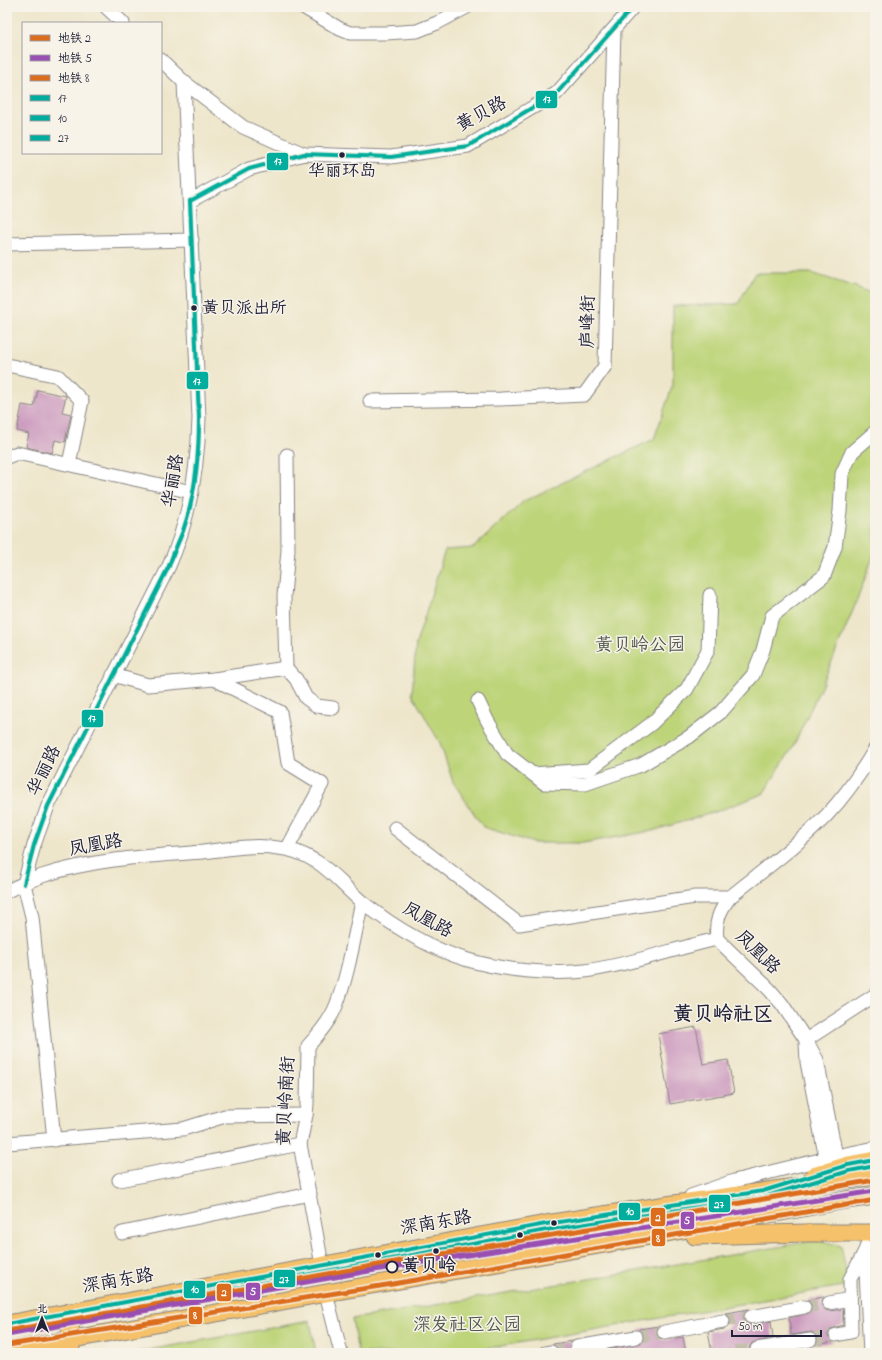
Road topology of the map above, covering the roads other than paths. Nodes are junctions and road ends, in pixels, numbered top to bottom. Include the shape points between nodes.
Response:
1 (106, 7) edge
2 (302, 7) edge
3 (467, 7) edge
4 (633, 7) edge
5 (122, 22) edge
6 (614, 29) junction
7 (162, 61) edge
8 (184, 82) junction
9 (304, 154) junction
10 (190, 201) junction
11 (192, 240) junction
12 (7, 244) edge
13 (7, 365) edge
14 (370, 401) dead end
15 (875, 432) edge
16 (287, 455) dead end
17 (7, 457) edge
18 (69, 464) junction
19 (192, 492) junction
20 (710, 595) dead end
21 (286, 668) junction
22 (113, 675) junction
23 (214, 679) junction
24 (478, 701) dead end
25 (333, 708) dead end
26 (875, 750) edge
27 (533, 774) junction
28 (395, 828) dead end
29 (287, 849) junction
30 (24, 884) junction
31 (7, 891) edge
32 (730, 897) junction
33 (362, 902) junction
34 (717, 939) junction
35 (875, 994) edge
36 (806, 1040) junction
37 (306, 1115) junction
38 (54, 1140) junction
39 (7, 1143) edge
40 (300, 1144) junction
41 (875, 1148) edge
42 (837, 1160) junction
43 (875, 1160) edge
44 (875, 1176) edge
45 (118, 1180) dead end
46 (763, 1191) junction
47 (310, 1194) junction
48 (875, 1196) edge
49 (667, 1205) junction
50 (122, 1233) dead end
51 (873, 1233) edge
52 (639, 1238) junction
53 (865, 1251) junction
54 (322, 1265) junction
55 (326, 1292) junction
56 (850, 1299) junction
57 (829, 1303) tunnel mouth
58 (804, 1307) tunnel mouth
59 (63, 1313) junction
60 (751, 1317) tunnel mouth
61 (723, 1322) tunnel mouth
62 (7, 1324) edge
63 (664, 1332) tunnel mouth
64 (836, 1335) tunnel mouth
65 (636, 1337) tunnel mouth
66 (810, 1340) tunnel mouth
67 (63, 1347) edge
68 (577, 1347) tunnel mouth
69 (756, 1349) dead end
70 (7, 1351) edge
71 (332, 1353) edge
72 (341, 1353) edge
73 (870, 1353) edge

1 - 5 street
2 - 3 street via 350,33 386,33 416,31
4 - 6 street, 黄贝路
6 - 9 street, 黄贝路 via 557,93 468,146 391,157
6 - 14 street, 庐峰街 via 606,366 584,395
7 - 8 street
8 - 9 street, 黄贝路 via 243,127
8 - 10 street, 华丽路
9 - 10 street, 黄贝路 via 249,170
10 - 11 street, 华丽路
11 - 12 street
11 - 19 street, 华丽路 via 199,418
13 - 18 street via 58,376 82,402
15 - 27 street via 852,452 842,474 835,547 824,576 772,616 763,650 752,675 721,712 689,737 641,765 585,784 544,783
16 - 21 street via 288,550 284,596
17 - 18 street via 17,453
18 - 19 street
19 - 22 street, 华丽路 via 183,530 169,566
20 - 27 street via 708,650 687,689 651,724 589,770
21 - 23 street
21 - 25 street via 296,679 306,698 317,706
22 - 23 street via 148,685
22 - 30 street, 华丽路 via 48,806
23 - 29 street via 280,712 288,763 322,784
24 - 27 street via 507,754
26 - 32 street via 826,816
28 - 32 street via 519,924 696,896
29 - 30 street, 凤凰路 via 255,847 102,862 41,877
29 - 33 street, 凤凰路 via 318,862
30 - 31 street, 凤凰路
30 - 38 street via 32,917
32 - 34 street via 719,915
33 - 34 street, 凤凰路 via 402,930 438,950 502,967 546,972 583,971 613,966
33 - 37 street, 黄贝岭南街 via 336,1007 321,1032 308,1046
34 - 36 street, 凤凰路 via 769,989
35 - 36 street
36 - 42 street, 凤凰路 via 817,1060
37 - 38 street via 225,1116 184,1129
37 - 40 street, 黄贝岭南街
38 - 39 street
40 - 45 street
40 - 47 street, 黄贝岭南街
41 - 42 street
42 - 43 main road
42 - 46 main road
42 - 49 street via 734,1181
44 - 46 main road, 深南东路
46 - 49 main road, 深南东路
47 - 50 street
47 - 54 street, 黄贝岭南街
48 - 52 main road
49 - 54 main road, 深南东路 via 546,1224
51 - 52 main road
51 - 53 street
52 - 55 main road
53 - 56 street via 850,1279
53 - 73 street
54 - 59 main road, 深南东路
55 - 67 main road
55 - 71 street
55 - 72 street
56 - 57 street
56 - 64 street via 852,1332
58 - 60 street
59 - 62 main road, 深南东路
59 - 67 main road
61 - 63 street
65 - 68 street
66 - 69 street
67 - 70 main road

